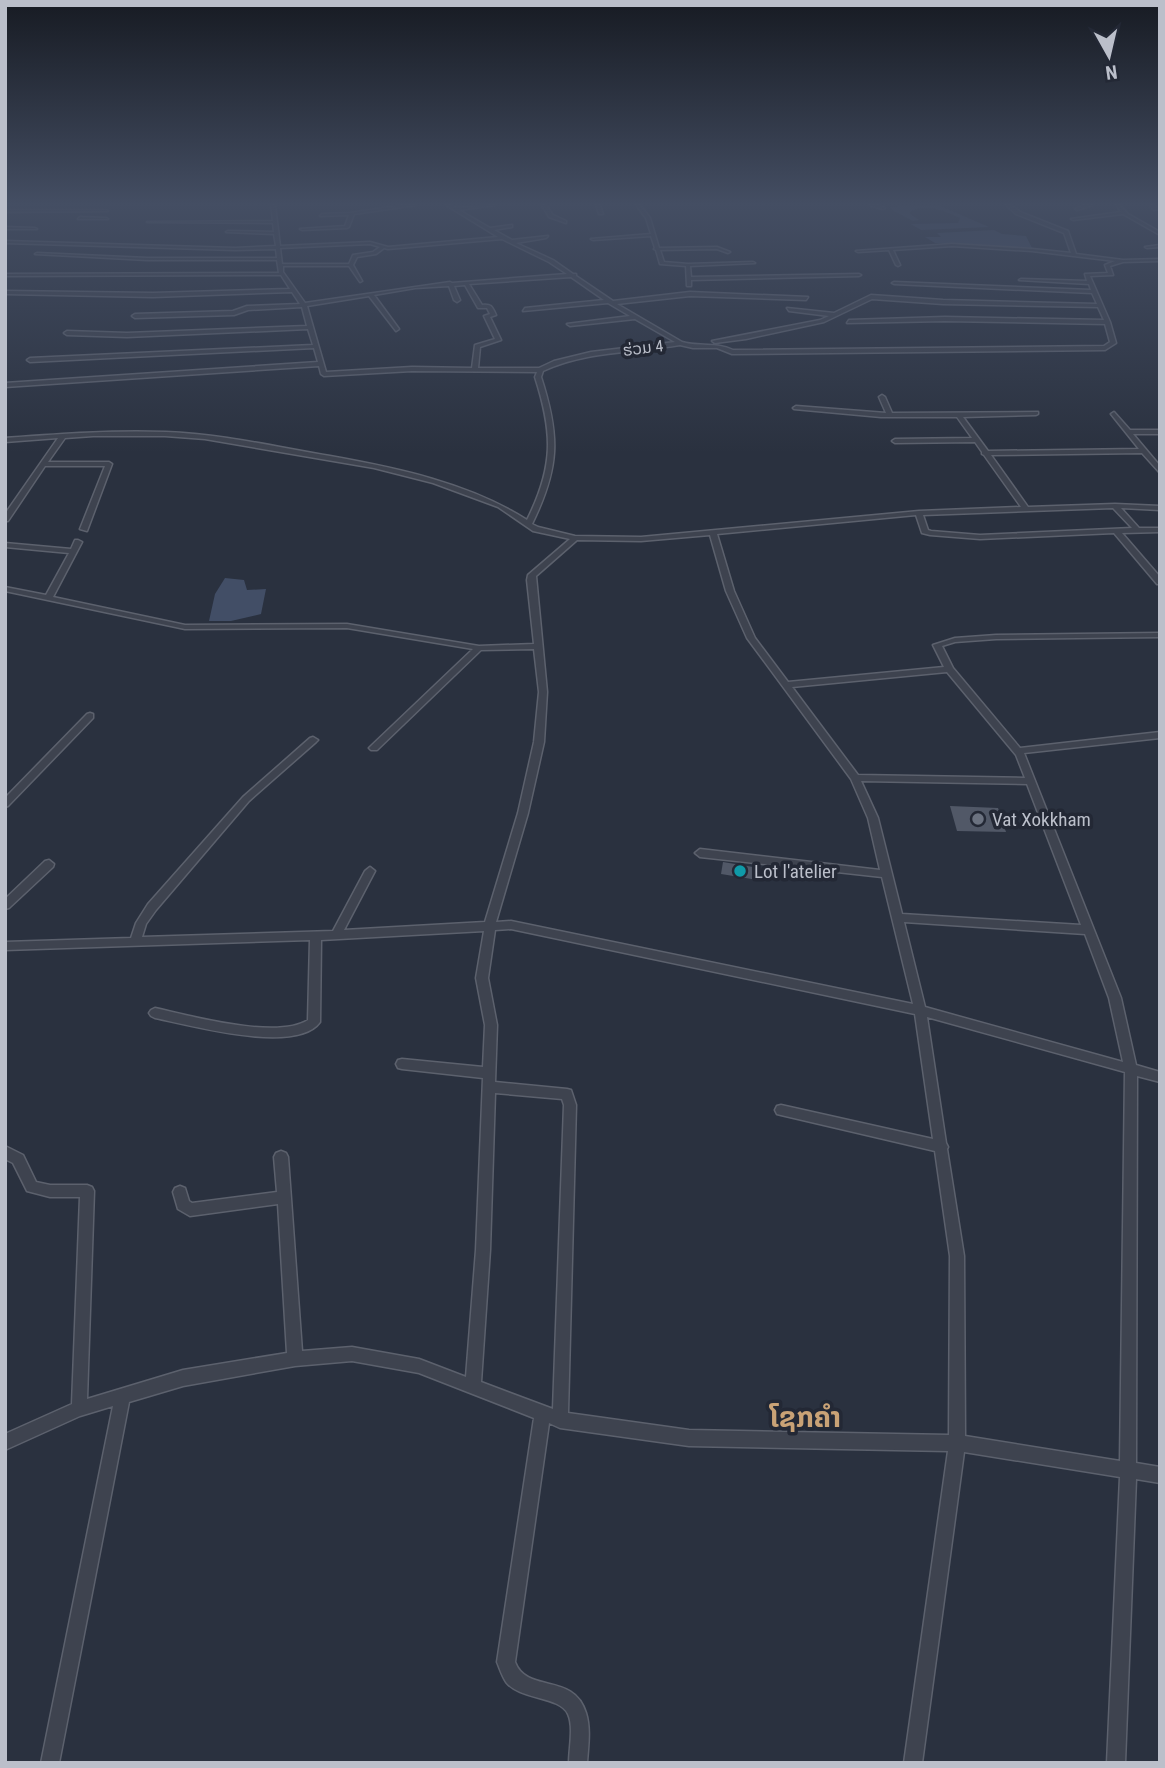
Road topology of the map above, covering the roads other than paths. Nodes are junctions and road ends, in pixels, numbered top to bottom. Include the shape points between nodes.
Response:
1 (293, 288) edge
2 (417, 288) edge
3 (452, 288) edge
4 (469, 288) edge
5 (591, 288) edge
6 (689, 288) edge
7 (994, 288) edge
8 (1091, 288) edge
9 (295, 290) junction
10 (5, 292) edge
11 (1093, 292) junction
12 (370, 294) junction
13 (690, 295) junction
14 (806, 298) dead end
15 (457, 300) dead end
16 (610, 302) junction
17 (304, 305) junction
18 (1100, 306) junction
19 (789, 309) dead end
20 (525, 310) dead end
21 (837, 315) junction
22 (135, 316) dead end
23 (635, 317) junction
24 (849, 322) dead end
25 (1107, 322) junction
26 (570, 324) dead end
27 (310, 327) junction
28 (396, 329) dead end
29 (67, 333) dead end
30 (680, 343) junction
31 (715, 343) junction
32 (316, 346) junction
33 (30, 360) dead end
34 (320, 365) junction
35 (475, 370) junction
36 (540, 370) junction
37 (5, 385) edge
38 (883, 397) dead end
39 (796, 408) dead end
40 (1036, 413) dead end
41 (1114, 414) dead end
42 (890, 415) junction
43 (959, 415) junction
44 (1129, 432) junction
45 (1160, 432) edge
46 (63, 436) junction
47 (5, 440) edge
48 (976, 440) junction
49 (895, 441) dead end
50 (1144, 451) junction
51 (984, 453) junction
52 (44, 464) junction
53 (1160, 471) edge
54 (1115, 506) junction
55 (1160, 508) edge
56 (1026, 509) junction
57 (919, 513) junction
58 (5, 519) edge
59 (528, 525) junction
60 (83, 529) dead end
61 (1136, 529) junction
62 (1160, 530) edge
63 (1116, 531) junction
64 (712, 533) junction
65 (575, 538) junction
66 (78, 542) dead end
67 (5, 545) edge
68 (74, 551) junction
69 (1160, 582) edge
70 (5, 589) edge
71 (49, 598) junction
72 (1160, 635) edge
73 (539, 646) junction
74 (479, 648) junction
75 (949, 669) junction
76 (787, 685) junction
77 (90, 716) dead end
78 (1160, 735) edge
79 (313, 740) dead end
80 (374, 748) dead end
81 (1018, 751) junction
82 (855, 778) junction
83 (1028, 781) junction
84 (5, 804) edge
85 (699, 853) dead end
86 (49, 864) dead end
87 (370, 871) dead end
88 (885, 874) junction
89 (5, 905) edge
90 (897, 918) junction
91 (490, 925) junction
92 (1088, 930) junction
93 (337, 934) junction
94 (316, 936) junction
95 (135, 941) junction
96 (6, 947) edge
97 (920, 1010) junction
98 (155, 1013) dead end
99 (402, 1064) dead end
100 (1131, 1070) junction
101 (1160, 1077) edge
102 (488, 1080) junction
103 (781, 1110) dead end
104 (942, 1147) junction
105 (5, 1152) edge
106 (281, 1157) dead end
107 (180, 1192) dead end
108 (284, 1197) junction
109 (295, 1359) junction
110 (473, 1387) junction
111 (123, 1395) junction
112 (79, 1409) junction
113 (542, 1415) junction
114 (560, 1420) junction
115 (5, 1442) edge
116 (957, 1443) junction
117 (1128, 1469) junction
118 (1160, 1475) edge
119 (50, 1763) edge
120 (579, 1763) edge
121 (913, 1763) edge
122 (1116, 1763) edge

1 - 9 street
2 - 12 street
3 - 15 street
4 - 35 street via 480,307 489,306 493,315 487,316 498,340 477,346
5 - 16 street, ຮ່ວມ 4
6 - 13 street
7 - 11 street
8 - 11 street
9 - 10 street via 153,295
9 - 17 street
11 - 18 street
12 - 17 street
12 - 28 street
13 - 14 street
13 - 16 street
16 - 20 street
16 - 23 street, ຮ່ວມ 4
17 - 22 street via 208,315
17 - 27 street
18 - 21 street via 871,297
18 - 25 street
19 - 21 street
21 - 31 street
23 - 26 street
23 - 30 street, ຮ່ວມ 4
24 - 25 street
25 - 31 street via 1113,343 1105,348 732,352
27 - 29 street
27 - 32 street
30 - 31 street
30 - 36 street, ຮ່ວມ 4 via 579,355
32 - 33 street
32 - 34 street
34 - 35 street via 322,372 332,374
34 - 37 street
35 - 36 street
36 - 59 street via 551,447 542,490
38 - 42 street
39 - 42 street
40 - 43 street
41 - 44 street
42 - 43 street
43 - 48 street
44 - 45 street
44 - 50 street
46 - 47 street
46 - 52 street
46 - 59 street via 142,433 205,437 374,466 470,494 517,515
48 - 49 street
48 - 51 street
50 - 51 street
50 - 53 street
51 - 56 street
52 - 58 street
52 - 60 street via 109,464
54 - 55 street
54 - 56 street
54 - 61 street
56 - 57 street
57 - 63 street via 930,533 981,537
57 - 64 street
59 - 65 street
61 - 62 street
61 - 63 street
63 - 69 street
64 - 65 street
64 - 76 street via 751,638
65 - 73 street via 532,575
66 - 68 street
67 - 68 street
68 - 71 street
70 - 71 street
71 - 74 street via 185,627 347,626
72 - 75 street via 941,642 937,648
73 - 74 street
73 - 91 street via 543,692 539,742
74 - 80 street
75 - 76 street
75 - 81 street
76 - 82 street
77 - 84 street
78 - 81 street
79 - 95 street via 246,799 152,907
81 - 83 street
82 - 83 street
82 - 88 street via 873,817
83 - 92 street
85 - 88 street
86 - 89 street
87 - 93 street
88 - 90 street
90 - 92 street
90 - 97 street
91 - 93 street
91 - 97 street via 511,925
91 - 102 street via 482,978 491,1025
92 - 100 street via 1115,998
93 - 94 street
94 - 95 street
94 - 98 street via 314,1022 309,1029 293,1033 228,1029
95 - 96 street
97 - 100 street
97 - 104 street
99 - 102 street
100 - 101 street
100 - 117 street
102 - 110 street
102 - 114 street via 567,1094 570,1105
103 - 104 street
104 - 116 street via 957,1256
105 - 112 street via 18,1159 32,1187 87,1191
106 - 108 street
107 - 108 street via 183,1205 190,1210
108 - 109 street
109 - 110 street via 352,1354 419,1366
109 - 111 street via 183,1378
110 - 113 street
111 - 112 street
111 - 119 street
112 - 115 street
113 - 114 street
113 - 120 street via 506,1662 508,1673 517,1682 575,1706
114 - 116 street via 689,1438
116 - 117 street
116 - 121 street
117 - 118 street
117 - 122 street

